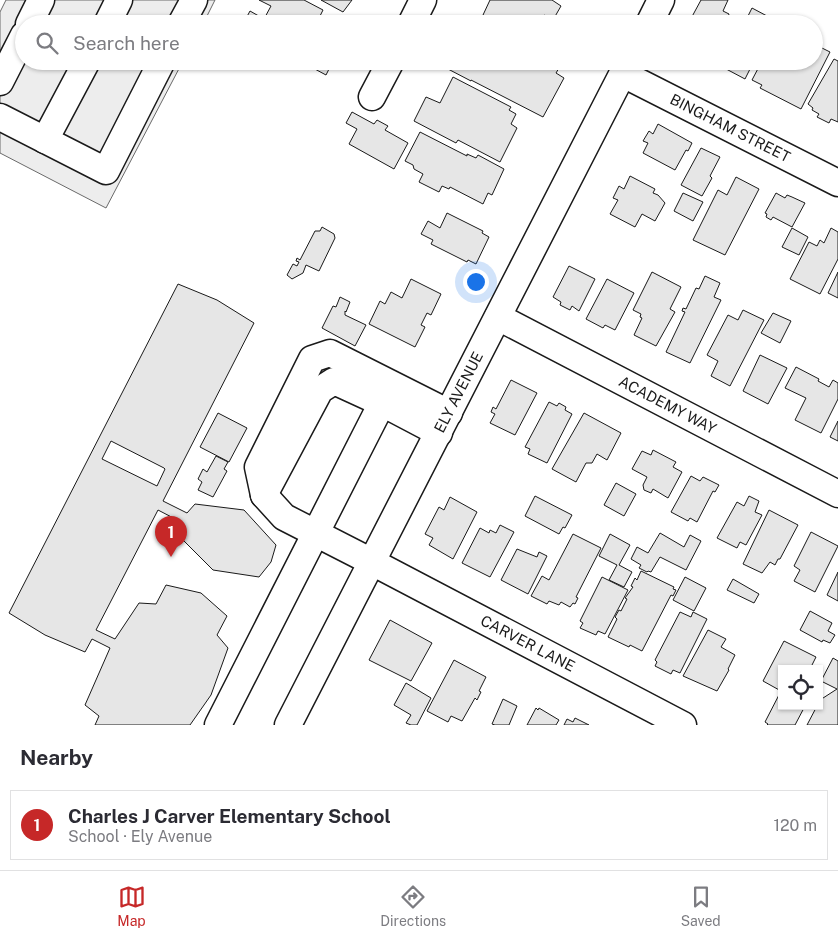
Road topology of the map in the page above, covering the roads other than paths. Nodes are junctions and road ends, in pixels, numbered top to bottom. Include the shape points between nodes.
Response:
1 (41, 0) edge
2 (119, 0) edge
3 (194, 0) edge
4 (423, 0) edge
5 (661, 0) edge
6 (34, 15) edge
7 (112, 15) edge
8 (186, 15) edge
9 (415, 15) edge
10 (654, 15) edge
11 (15, 53) edge
12 (82, 70) edge
13 (157, 70) edge
14 (386, 70) edge
15 (625, 70) edge
16 (630, 70) edge
17 (0, 82) edge
18 (372, 97) dead end
19 (0, 117) edge
20 (45, 140) junction
21 (838, 183) edge
22 (498, 317) junction
23 (382, 403) junction
24 (444, 423) junction
25 (838, 494) edge
26 (264, 495) junction
27 (316, 535) junction
28 (372, 562) junction
29 (218, 725) edge
30 (288, 725) edge
31 (683, 725) edge

1 - 6 street
2 - 7 street
3 - 8 street
4 - 9 street
5 - 10 street
11 - 17 street
12 - 20 street
13 - 20 street via 106,171
14 - 18 street
15 - 22 street, ELY AVENUE
16 - 21 street, BINGHAM STREET
19 - 20 street
22 - 24 street, ELY AVENUE
22 - 25 street, ACADEMY WAY
23 - 24 street
23 - 26 street via 334,381 320,390
23 - 27 street
24 - 26 street via 330,353 312,359 258,467
24 - 28 street, ELY AVENUE
26 - 27 street, CARVER LANE via 284,517
27 - 28 street, CARVER LANE
27 - 29 street
28 - 30 street, ELY AVENUE
28 - 31 street, CARVER LANE

